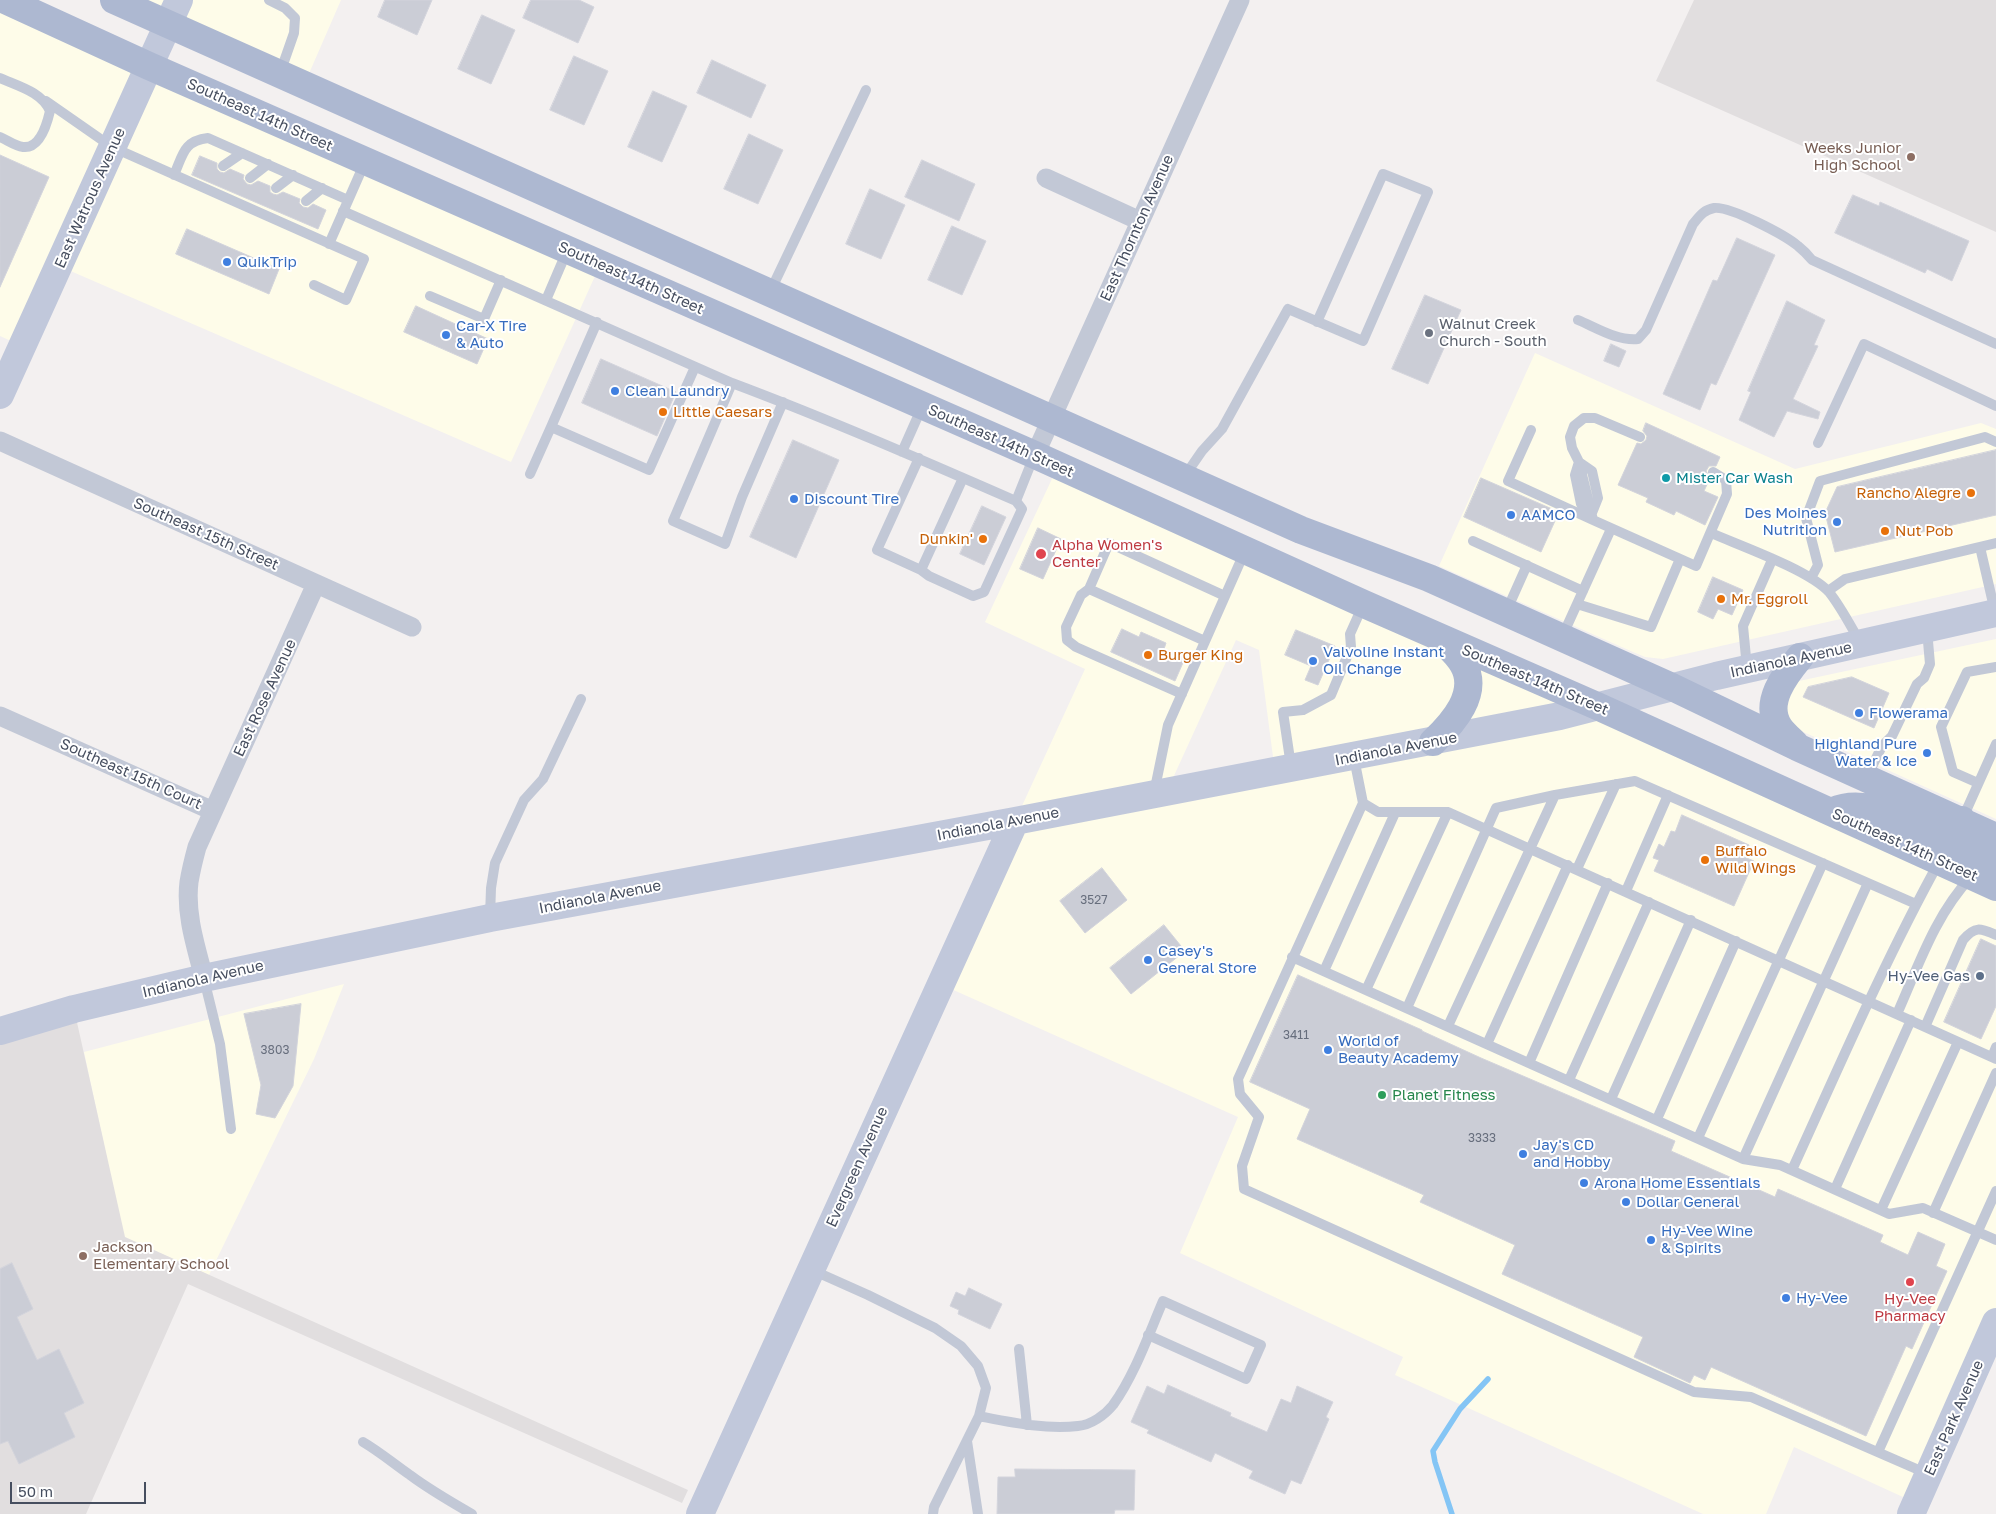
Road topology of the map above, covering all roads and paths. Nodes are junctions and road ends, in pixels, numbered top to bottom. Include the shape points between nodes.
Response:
1 (5, 0) edge
2 (114, 0) edge
3 (269, 0) edge
4 (1240, 0) edge
5 (174, 12) edge
6 (149, 66) junction
7 (280, 74) junction
8 (0, 78) edge
9 (866, 90) dead end
10 (46, 101) junction
11 (0, 137) edge
12 (112, 148) junction
13 (242, 153) junction
14 (365, 161) junction
15 (268, 164) junction
16 (223, 166) dead end
17 (174, 175) junction
18 (293, 176) junction
19 (250, 178) dead end
20 (1046, 178) dead end
21 (276, 188) dead end
22 (322, 188) junction
23 (348, 200) junction
24 (306, 201) dead end
25 (343, 211) junction
26 (1140, 221) junction
27 (329, 244) junction
28 (568, 250) junction
29 (734, 277) junction
30 (501, 280) junction
31 (314, 285) dead end
32 (770, 293) junction
33 (430, 296) dead end
34 (546, 300) junction
35 (1578, 320) dead end
36 (597, 322) junction
37 (1317, 322) junction
38 (1996, 344) edge
39 (695, 367) junction
40 (732, 384) junction
41 (0, 395) edge
42 (783, 402) junction
43 (922, 406) junction
44 (1996, 406) edge
45 (1052, 418) junction
46 (550, 427) junction
47 (1531, 430) dead end
48 (1640, 437) dead end
49 (0, 442) edge
50 (1996, 442) edge
51 (1818, 443) dead end
52 (902, 452) junction
53 (1035, 455) junction
54 (919, 458) junction
55 (1713, 472) dead end
56 (530, 474) dead end
57 (963, 478) junction
58 (1184, 478) junction
59 (1016, 501) junction
60 (1592, 517) junction
61 (1611, 528) junction
62 (1711, 533) junction
63 (1473, 541) dead end
64 (1996, 543) edge
65 (1980, 547) junction
66 (1245, 551) junction
67 (1680, 559) junction
68 (1772, 560) junction
69 (1527, 566) junction
70 (922, 570) junction
71 (1811, 578) junction
72 (316, 584) junction
73 (1089, 589) junction
74 (1583, 590) junction
75 (1828, 591) junction
76 (1225, 596) junction
77 (1364, 604) junction
78 (1577, 604) junction
79 (1506, 612) junction
80 (1996, 613) edge
81 (412, 627) dead end
82 (1927, 629) junction
83 (1562, 638) junction
84 (1442, 640) junction
85 (1205, 641) junction
86 (1862, 645) junction
87 (1800, 657) junction
88 (1996, 667) edge
89 (1748, 669) junction
90 (1672, 687) junction
91 (1182, 694) junction
92 (581, 699) dead end
93 (1597, 706) junction
94 (0, 716) edge
95 (1433, 742) junction
96 (1996, 744) edge
97 (1797, 747) junction
98 (1354, 757) junction
99 (1292, 769) junction
100 (1867, 778) junction
101 (1978, 783) junction
102 (1616, 784) junction
103 (1154, 794) junction
104 (1555, 794) junction
105 (1668, 795) junction
106 (1363, 803) junction
107 (213, 811) junction
108 (1448, 812) junction
109 (1832, 812) junction
110 (1395, 813) junction
111 (1962, 820) junction
112 (1015, 821) junction
113 (1487, 829) junction
114 (1996, 837) edge
115 (1530, 848) junction
116 (1996, 858) edge
117 (1940, 860) junction
118 (1823, 863) junction
119 (1573, 867) junction
120 (1984, 881) edge
121 (1608, 883) junction
122 (1868, 883) junction
123 (1626, 891) junction
124 (1649, 902) junction
125 (1916, 904) junction
126 (490, 918) junction
127 (1691, 920) junction
128 (1996, 936) edge
129 (1736, 941) junction
130 (1292, 957) junction
131 (1780, 960) junction
132 (1324, 971) junction
133 (204, 978) junction
134 (1824, 980) junction
135 (1366, 990) junction
136 (1870, 1001) junction
137 (1407, 1008) junction
138 (1897, 1014) junction
139 (1911, 1020) junction
140 (1448, 1026) junction
141 (1925, 1027) junction
142 (0, 1031) edge
143 (1958, 1042) junction
144 (1487, 1044) junction
145 (1995, 1054) edge
146 (1530, 1063) junction
147 (1996, 1073) edge
148 (1569, 1080) junction
149 (1611, 1099) junction
150 (1657, 1119) junction
151 (231, 1129) dead end
152 (1698, 1138) junction
153 (1743, 1159) junction
154 (1792, 1170) junction
155 (1835, 1189) junction
156 (1996, 1191) edge
157 (1881, 1210) junction
158 (1933, 1213) junction
159 (1977, 1232) junction
160 (1996, 1240) edge
161 (811, 1270) junction
162 (1996, 1322) edge
163 (1148, 1335) junction
164 (1019, 1349) dead end
165 (979, 1416) junction
166 (1027, 1425) junction
167 (967, 1441) junction
168 (362, 1442) dead end
169 (1878, 1452) junction
170 (1929, 1475) junction
171 (472, 1514) edge
172 (700, 1514) edge
173 (933, 1514) edge
174 (978, 1514) edge
175 (1911, 1514) edge

1 - 6 main road, Southeast 14th Street
2 - 5 main road
3 - 7 lane via 285,8 295,18 294,33
4 - 26 street, East Thornton Avenue
5 - 6 main road, East Watrous Avenue
5 - 7 main road
6 - 12 main road, East Watrous Avenue
6 - 14 main road, Southeast 14th Street
7 - 29 main road
8 - 10 lane
9 - 32 lane
10 - 11 lane via 50,111 48,121 42,134 31,145 22,147
10 - 12 lane
12 - 17 lane
12 - 41 main road, East Watrous Avenue
13 - 15 lane
13 - 16 lane
13 - 17 lane via 208,138 198,139 188,145
14 - 23 lane
14 - 28 main road, Southeast 14th Street
15 - 18 lane
15 - 19 lane
17 - 27 lane via 227,194
18 - 21 lane
18 - 22 lane
20 - 26 street
22 - 23 lane
22 - 24 lane
23 - 25 lane
25 - 27 lane
25 - 30 lane
26 - 45 street, East Thornton Avenue
27 - 31 lane via 364,259 346,300
28 - 29 main road via 575,235 586,229 674,266 707,276
28 - 34 lane
28 - 43 main road, Southeast 14th Street
29 - 32 main road
30 - 33 lane via 484,319
30 - 34 lane
32 - 45 main road
34 - 36 lane
35 - 38 lane via 1628,340 1638,339 1646,330 1693,224 1703,212 1714,208 1728,210 1782,234 1812,260
36 - 39 lane
36 - 46 lane
37 - 37 lane via 1363,342 1428,192 1384,174
37 - 58 lane via 1288,310 1222,429
39 - 40 lane
39 - 46 lane via 649,470
40 - 42 lane
40 - 42 lane via 673,521 725,544
42 - 52 lane
43 - 52 lane
43 - 53 main road, Southeast 14th Street
44 - 51 lane via 1864,344
45 - 53 street, East Thornton Avenue
45 - 58 main road
46 - 56 lane
47 - 60 lane via 1508,481
48 - 60 lane via 1595,418 1584,418 1574,426 1570,437 1572,448 1580,462
49 - 72 street, Southeast 15th Street
50 - 71 lane via 1985,437 1820,481 1806,518 1818,565
52 - 54 lane
53 - 59 lane
53 - 66 main road, Southeast 14th Street
54 - 57 lane
54 - 70 lane via 877,550
55 - 62 lane via 1726,480 1728,494
57 - 59 lane
57 - 70 lane
58 - 79 main road via 1301,530 1429,578
59 - 70 lane via 1022,508 984,592 973,596
60 - 61 lane
61 - 67 lane
61 - 74 lane
62 - 67 lane via 1696,566
62 - 68 lane
63 - 69 lane
64 - 65 lane
65 - 75 lane via 1845,579
65 - 80 lane
66 - 76 lane
66 - 77 main road, Southeast 14th Street
67 - 78 lane via 1651,627
68 - 71 lane
68 - 89 lane via 1743,626
69 - 74 lane
69 - 79 lane
71 - 75 lane
72 - 81 street, Southeast 15th Street
72 - 107 street, East Rose Avenue
73 - 76 lane via 1109,543
73 - 85 lane
73 - 91 lane via 1081,595 1066,628 1067,640 1076,647
74 - 78 lane
75 - 86 lane
76 - 85 lane
77 - 84 main road, Southeast 14th Street
77 - 99 lane via 1350,634 1351,647 1330,695 1303,710 1282,712
78 - 83 lane
79 - 83 main road
80 - 82 main road, Indianola Avenue
82 - 86 main road, Indianola Avenue
82 - 100 lane via 1930,664
83 - 90 main road
84 - 93 main road, Southeast 14th Street
84 - 95 main road via 1464,665 1468,690 1457,716
85 - 91 lane
86 - 87 main road, Indianola Avenue
87 - 89 main road, Indianola Avenue
87 - 97 main road via 1783,678 1774,702 1778,726
88 - 101 lane via 1967,672 1942,727 1953,772
89 - 90 main road, Indianola Avenue
90 - 93 main road, Indianola Avenue
90 - 97 main road
91 - 103 lane via 1168,725
92 - 126 lane via 543,779 524,800 495,863
93 - 95 main road, Indianola Avenue
93 - 109 main road, Southeast 14th Street
94 - 107 street, Southeast 15th Court
95 - 98 main road, Indianola Avenue
96 - 101 lane
97 - 100 main road
98 - 99 main road, Indianola Avenue
98 - 106 lane
99 - 103 main road, Indianola Avenue
100 - 111 main road
101 - 111 lane
102 - 104 lane
102 - 105 lane via 1635,781
102 - 119 lane
103 - 112 main road, Indianola Avenue
104 - 113 lane via 1496,808
104 - 115 lane
105 - 118 lane
105 - 123 lane
106 - 110 lane via 1378,812
106 - 130 lane
107 - 133 street, Southeast 15th Court via 197,847 188,898 192,932
108 - 110 lane
108 - 113 lane
108 - 135 lane
109 - 111 main road via 1855,805 1873,808 1945,836 1953,834
109 - 117 main road, Southeast 14th Street
110 - 132 lane
111 - 114 main road
112 - 126 main road, Indianola Avenue
112 - 161 main road, Evergreen Avenue
113 - 115 lane
113 - 137 lane
115 - 119 lane
115 - 140 lane
116 - 117 main road via 1971,850
117 - 120 main road, Southeast 14th Street
117 - 125 lane
118 - 122 lane
118 - 131 lane
119 - 121 lane
119 - 144 lane
120 - 138 lane via 1957,892 1944,911
121 - 123 lane
121 - 146 lane
122 - 125 lane
122 - 134 lane
123 - 124 lane
124 - 127 lane
124 - 148 lane
125 - 136 lane
126 - 133 main road, Indianola Avenue
127 - 129 lane
127 - 149 lane
128 - 141 lane via 1982,929 1971,931 1963,940
129 - 131 lane
129 - 150 lane
130 - 132 lane
130 - 169 lane via 1238,1079 1240,1094 1259,1117 1242,1166 1244,1189 1694,1392 1751,1397
131 - 134 lane
131 - 152 lane
132 - 135 lane
133 - 142 main road, Indianola Avenue via 74,1009
133 - 151 lane via 220,1044
134 - 136 lane
134 - 153 lane
135 - 137 lane
136 - 138 lane
136 - 154 lane
137 - 140 lane
138 - 139 lane
139 - 141 lane
139 - 155 lane
140 - 144 lane
141 - 143 lane
143 - 145 lane
143 - 157 lane
144 - 146 lane
146 - 148 lane
147 - 158 lane
148 - 149 lane
149 - 150 lane
150 - 152 lane
152 - 153 lane
153 - 154 lane
154 - 155 lane
155 - 157 lane
156 - 159 lane
157 - 158 lane via 1890,1214 1923,1208
158 - 159 lane
159 - 160 lane
159 - 169 lane
161 - 165 lane via 926,1324 961,1346 978,1366 986,1388
161 - 172 main road, Evergreen Avenue
162 - 170 main road, East Park Avenue
163 - 163 lane via 1163,1301 1262,1345 1246,1378
163 - 166 lane via 1112,1406 1098,1419 1079,1426
164 - 166 lane
165 - 166 lane
165 - 167 lane
167 - 173 lane
167 - 174 lane
168 - 171 lane
169 - 170 lane
170 - 175 main road, East Park Avenue

